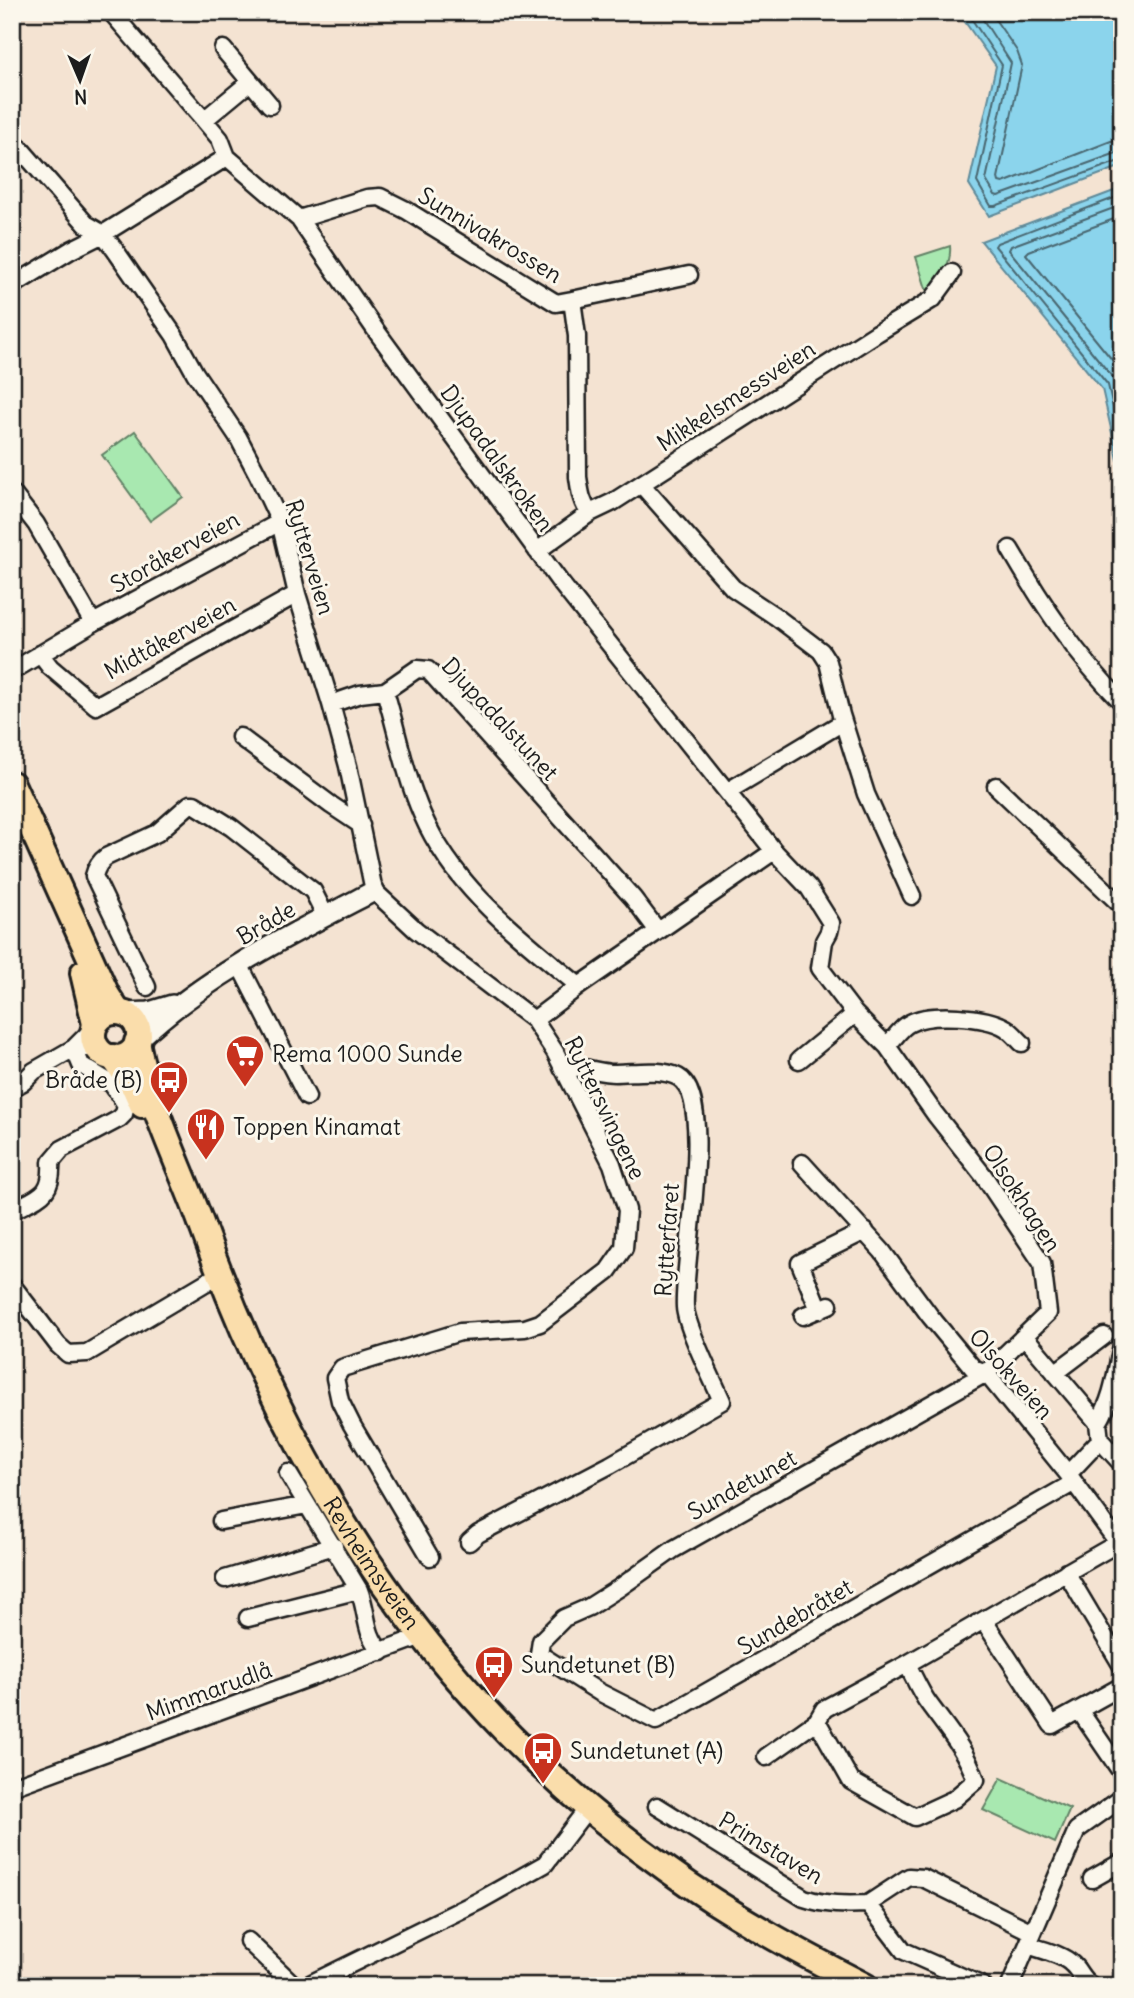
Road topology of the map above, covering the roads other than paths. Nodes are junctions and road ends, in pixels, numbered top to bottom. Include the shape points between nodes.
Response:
1 (111, 12) edge
2 (223, 49) dead end
3 (250, 82) junction
4 (270, 105) dead end
5 (204, 120) junction
6 (12, 139) edge
7 (227, 157) junction
8 (299, 219) junction
9 (103, 234) junction
10 (952, 273) dead end
11 (689, 275) dead end
12 (12, 286) edge
13 (572, 300) junction
14 (640, 484) junction
15 (12, 494) edge
16 (590, 513) junction
17 (280, 522) junction
18 (1010, 549) dead end
19 (537, 551) junction
20 (297, 594) junction
21 (93, 623) junction
22 (40, 654) junction
23 (12, 671) edge
24 (385, 691) junction
25 (1122, 702) edge
26 (331, 704) junction
27 (843, 722) junction
28 (240, 737) dead end
29 (12, 784) edge
30 (996, 786) dead end
31 (728, 791) junction
32 (30, 824) junction
33 (361, 825) junction
34 (774, 851) junction
35 (374, 891) junction
36 (912, 896) dead end
37 (1122, 906) edge
38 (326, 917) junction
39 (658, 931) junction
40 (240, 966) junction
41 (829, 982) joint
42 (579, 986) junction
43 (147, 987) dead end
44 (183, 1001) junction
45 (121, 1013) junction
46 (855, 1014) junction
47 (534, 1020) junction
48 (94, 1041) junction
49 (138, 1041) junction
50 (1022, 1043) dead end
51 (887, 1046) junction
52 (799, 1060) dead end
53 (562, 1068) junction
54 (12, 1088) edge
55 (307, 1097) dead end
56 (802, 1163) dead end
57 (12, 1211) edge
58 (865, 1231) junction
59 (217, 1267) junction
60 (12, 1285) edge
61 (803, 1316) dead end
62 (1104, 1336) dead end
63 (1025, 1337) junction
64 (1122, 1345) edge
65 (986, 1373) junction
66 (1055, 1373) junction
67 (1098, 1423) junction
68 (1101, 1440) junction
69 (1122, 1464) edge
70 (289, 1474) dead end
71 (1071, 1479) junction
72 (307, 1505) junction
73 (221, 1521) dead end
74 (469, 1542) dead end
75 (334, 1546) junction
76 (1120, 1546) edge
77 (430, 1557) dead end
78 (1066, 1572) junction
79 (225, 1579) dead end
80 (359, 1590) junction
81 (248, 1618) dead end
82 (984, 1621) junction
83 (422, 1636) junction
84 (382, 1652) junction
85 (538, 1654) joint
86 (907, 1664) junction
87 (1122, 1666) edge
88 (1122, 1686) edge
89 (1079, 1710) junction
90 (817, 1721) junction
91 (766, 1757) dead end
92 (1122, 1773) edge
93 (12, 1787) edge
94 (1122, 1798) edge
95 (657, 1806) dead end
96 (587, 1808) junction
97 (1122, 1862) edge
98 (1091, 1879) dead end
99 (868, 1904) junction
100 (1030, 1939) junction
101 (248, 1941) dead end
102 (865, 1985) edge
103 (295, 1986) edge
104 (306, 1986) edge
105 (983, 1986) edge
106 (1010, 1986) edge
107 (1092, 1986) edge

1 - 5 street, Djupadalskroken
2 - 3 street
3 - 4 street
3 - 5 street
5 - 7 street, Djupadalskroken
6 - 9 street, Rytterveien via 86,224
7 - 8 street, Djupadalskroken
7 - 9 street
8 - 13 street, Sunnivakrossen via 380,197 556,303
8 - 19 street, Djupadalskroken
9 - 12 street
9 - 17 street, Rytterveien via 238,438
10 - 14 street, Mikkelsmessveien via 933,299
11 - 13 street
13 - 16 street, Sunnivakrossen via 577,336 578,477
14 - 16 street, Mikkelsmessveien
14 - 27 street via 733,588 821,651
15 - 21 street via 36,524
16 - 19 street, Mikkelsmessveien
17 - 20 street, Rytterveien
17 - 21 street, Storåkerveien
18 - 25 street via 1058,626
19 - 31 street, Djupadalskroken
20 - 22 street, Midtåkerveien via 96,706
20 - 26 street, Rytterveien
21 - 22 street, Storåkerveien
22 - 23 street, Storåkerveien
24 - 26 street, Djupadalstunet
24 - 39 street, Djupadalstunet via 416,669 428,670
24 - 42 street via 414,793 447,860 501,921
26 - 33 street, Rytterveien
27 - 31 street
27 - 36 street via 866,794
28 - 33 street
29 - 32 main road, Revheimsveien
30 - 37 street
31 - 34 street, Djupadalskroken
32 - 45 main road, Revheimsveien via 107,995
32 - 48 main road, Revheimsveien via 88,986
33 - 35 street, Rytterveien
34 - 39 street
34 - 41 street, Djupadalskroken via 809,888 831,923 820,968
35 - 38 street, Bråde
35 - 47 street, Ryttersvingene via 416,930
38 - 40 street, Bråde
38 - 43 street via 313,891 231,827 190,804 157,833 100,861 95,871
39 - 42 street
40 - 44 street, Bråde
40 - 55 street
41 - 46 street, Olsokhagen
42 - 47 street
44 - 45 street, Bråde via 149,1012
44 - 49 street, Bråde
45 - 48 main road via 104,1015
45 - 49 main road via 130,1016 137,1027
46 - 51 street, Olsokhagen
46 - 52 street
47 - 53 street, Ryttersvingene
48 - 49 main road via 130,1052
48 - 54 street via 34,1071
48 - 57 street, Revheimsveien via 81,1065 112,1084 126,1105 124,1114 62,1149 51,1162 52,1180 44,1193
48 - 59 main road, Revheimsveien via 134,1087
49 - 59 main road, Revheimsveien via 149,1092
50 - 51 street via 1006,1028 983,1020 943,1017 907,1024
51 - 63 street, Olsokhagen via 1042,1263 1048,1313
53 - 74 street, Rytterfaret via 676,1076 692,1096 697,1144 685,1310 722,1401
53 - 77 street, Ryttersvingene via 612,1164 627,1210 624,1248 608,1271 540,1323 460,1332 342,1368 335,1378 340,1401 413,1543
56 - 58 street, Olsokveien
58 - 61 street via 800,1263 824,1307
58 - 65 street, Olsokveien via 972,1368
59 - 60 street via 107,1343 76,1355 58,1346
59 - 83 main road, Revheimsveien via 274,1399 317,1481 358,1548
62 - 66 street
63 - 65 street, Olsokhagen
63 - 66 street
64 - 67 street via 1114,1387
65 - 71 street, Olsokveien
65 - 85 street, Sundetunet via 674,1549 589,1607 565,1618 544,1636
66 - 67 street
67 - 68 street
68 - 69 street
68 - 71 street
70 - 72 street, Revheimsveien
71 - 76 street, Olsokveien
71 - 85 street, Sundebråtet via 656,1721
72 - 73 street
72 - 75 street, Revheimsveien
75 - 79 street
75 - 80 street, Revheimsveien
76 - 78 street
78 - 82 street
78 - 87 street
80 - 81 street
80 - 84 street, Revheimsveien via 371,1640
82 - 86 street
82 - 89 street via 1052,1725
83 - 84 street, Mimmarudlå
83 - 96 main road, Revheimsveien via 498,1723
84 - 93 street, Mimmarudlå
86 - 90 street via 824,1709
86 - 90 street via 928,1703 952,1731 976,1780 954,1799 915,1817 851,1781
88 - 89 street
89 - 92 street
90 - 91 street
94 - 100 street via 1079,1827
95 - 99 street, Primstaven via 804,1898 835,1905
96 - 102 main road, Revheimsveien via 727,1910
96 - 104 street via 545,1864
97 - 98 street
99 - 100 street via 915,1876
99 - 105 street via 904,1951
100 - 106 street
100 - 107 street via 1074,1965
101 - 103 street

